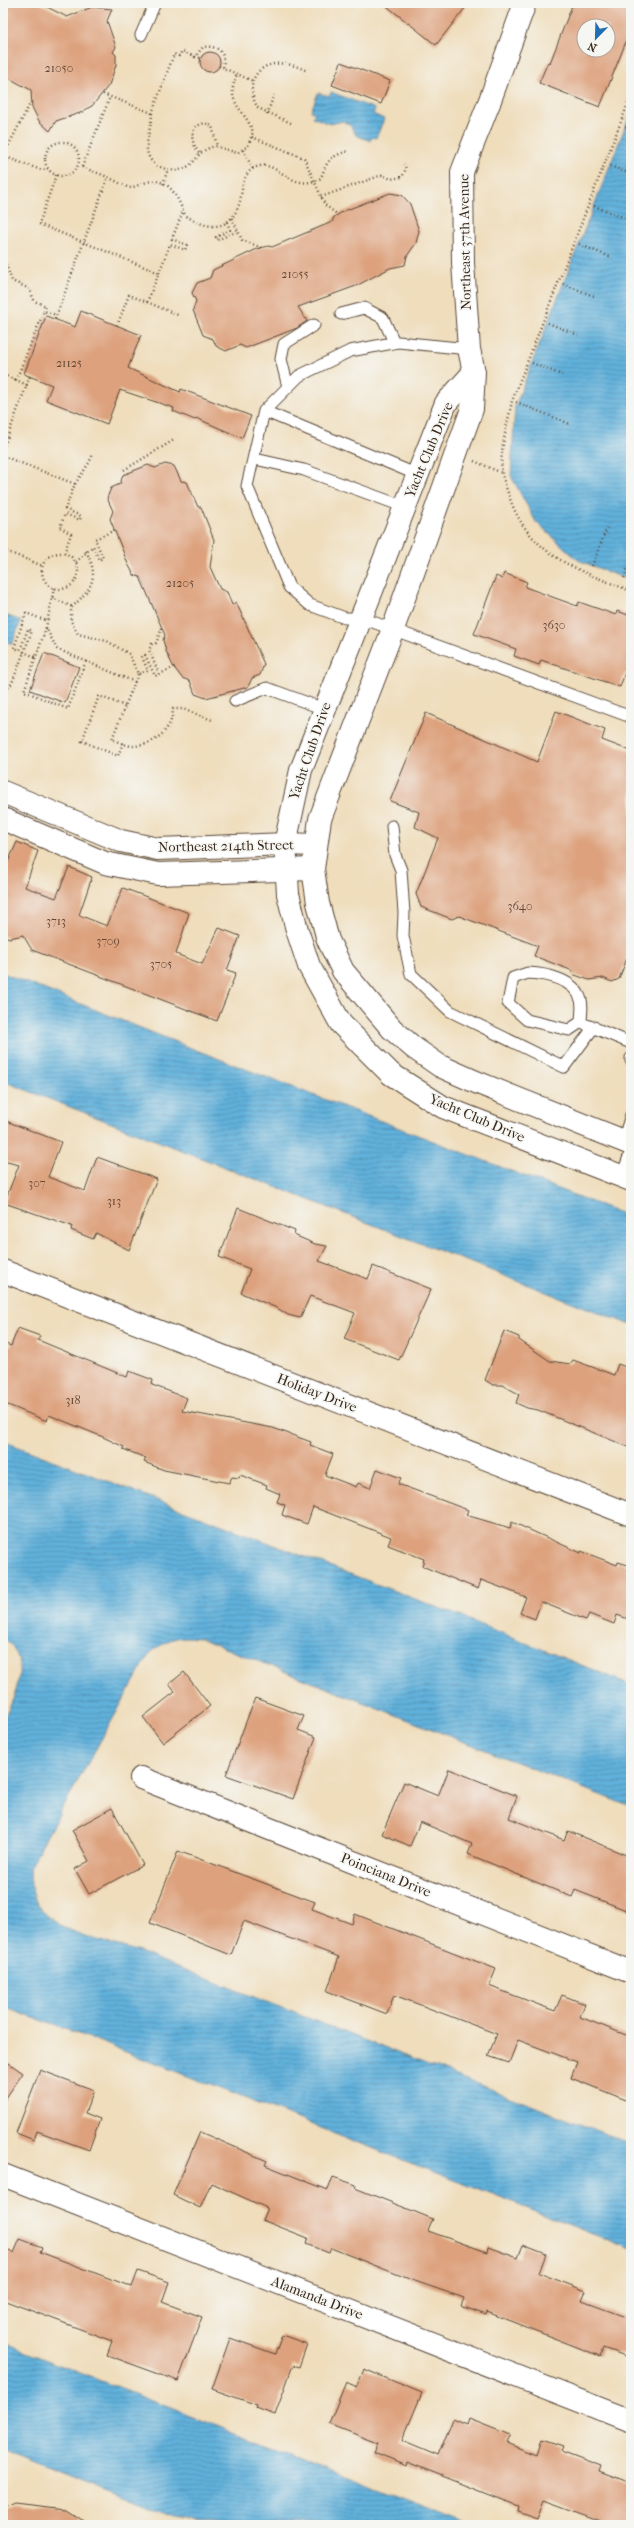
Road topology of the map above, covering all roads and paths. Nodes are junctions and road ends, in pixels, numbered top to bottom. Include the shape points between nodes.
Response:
1 (155, 3) edge
2 (525, 3) edge
3 (142, 35) dead end
4 (195, 56) junction
5 (200, 58) dead end
6 (219, 66) dead end
7 (223, 68) junction
8 (308, 71) dead end
9 (237, 74) junction
10 (253, 81) junction
11 (103, 94) dead end
12 (274, 95) dead end
13 (631, 96) edge
14 (110, 97) junction
15 (31, 102) dead end
16 (152, 113) junction
17 (266, 114) junction
18 (291, 123) dead end
19 (625, 127) dead end
20 (631, 129) edge
21 (252, 137) junction
22 (217, 146) junction
23 (243, 150) junction
24 (348, 151) dead end
25 (198, 153) junction
26 (404, 164) dead end
27 (78, 165) junction
28 (610, 166) dead end
29 (82, 167) junction
30 (48, 169) junction
31 (168, 169) junction
32 (253, 169) junction
33 (631, 174) edge
34 (56, 175) junction
35 (108, 177) junction
36 (315, 182) junction
37 (163, 184) junction
38 (321, 197) junction
39 (594, 206) dead end
40 (183, 210) junction
41 (338, 215) dead end
42 (232, 218) junction
43 (625, 218) dead end
44 (227, 222) junction
45 (238, 231) junction
46 (84, 242) junction
47 (579, 244) dead end
48 (262, 248) dead end
49 (3, 257) edge
50 (610, 257) dead end
51 (159, 273) junction
52 (563, 284) dead end
53 (594, 296) dead end
54 (147, 302) junction
55 (44, 311) junction
56 (341, 314) dead end
57 (56, 315) junction
58 (180, 316) dead end
59 (55, 319) dead end
60 (548, 323) dead end
61 (117, 326) dead end
62 (314, 326) dead end
63 (578, 335) dead end
64 (394, 342) junction
65 (469, 349) junction
66 (532, 363) dead end
67 (474, 372) junction
68 (562, 375) dead end
69 (30, 376) dead end
70 (3, 378) edge
71 (16, 380) junction
72 (27, 385) junction
73 (288, 387) junction
74 (516, 402) dead end
75 (264, 411) junction
76 (570, 424) dead end
77 (174, 440) dead end
78 (3, 449) edge
79 (93, 454) dead end
80 (3, 456) edge
81 (255, 459) junction
82 (473, 461) dead end
83 (124, 470) dead end
84 (502, 473) junction
85 (418, 475) junction
86 (75, 484) junction
87 (405, 508) junction
88 (608, 525) dead end
89 (115, 530) dead end
90 (3, 550) edge
91 (86, 551) junction
92 (64, 554) junction
93 (631, 560) edge
94 (76, 562) junction
95 (43, 566) junction
96 (592, 566) dead end
97 (624, 578) dead end
98 (54, 588) junction
99 (631, 591) edge
100 (52, 598) junction
101 (73, 606) junction
102 (362, 618) junction
103 (47, 621) junction
104 (46, 628) junction
105 (162, 628) dead end
106 (393, 629) junction
107 (24, 652) junction
108 (35, 657) junction
109 (86, 661) junction
110 (175, 667) dead end
111 (138, 674) junction
112 (159, 674) junction
113 (136, 682) junction
114 (3, 694) edge
115 (235, 701) dead end
116 (125, 706) junction
117 (324, 709) junction
118 (631, 717) edge
119 (212, 720) dead end
120 (123, 743) junction
121 (3, 792) edge
122 (3, 819) edge
123 (392, 826) dead end
124 (285, 844) junction
125 (315, 845) junction
126 (158, 849) junction
127 (313, 869) junction
128 (287, 871) junction
129 (158, 874) junction
130 (582, 1022) junction
131 (594, 1027) junction
132 (631, 1042) edge
133 (631, 1115) edge
134 (631, 1139) edge
135 (631, 1144) edge
136 (631, 1151) edge
137 (626, 1178) edge
138 (3, 1272) edge
139 (631, 1514) edge
140 (141, 1778) dead end
141 (631, 1972) edge
142 (3, 2175) edge
143 (631, 2420) edge

1 - 3 lane
2 - 65 street, Northeast 37th Avenue via 462,172 463,263
4 - 5 path
4 - 7 path via 203,47 212,46 221,50 225,59
4 - 16 path via 182,51 179,56 174,54
6 - 7 path
7 - 9 path
8 - 10 path via 287,64 276,64 259,71
9 - 10 path
9 - 21 path via 233,83 233,100 250,125
10 - 17 path via 253,100
11 - 14 path
12 - 17 path
13 - 84 path via 512,401 505,434
14 - 16 path
14 - 29 path
15 - 30 path via 3,156 41,170
16 - 31 path via 146,146 156,164
17 - 18 path
19 - 20 path
21 - 23 path
21 - 36 path via 304,158
22 - 23 path via 237,153
22 - 25 path
22 - 25 path via 212,126 205,123 196,126 192,133 192,143
23 - 32 path
24 - 36 path via 333,156 325,165 321,178
25 - 31 path via 194,162 185,168
26 - 38 path via 406,169 402,177 391,179 382,175
27 - 29 path
27 - 30 path via 80,159 76,148 66,142 60,142 46,152
27 - 34 path via 67,176
28 - 33 path
29 - 35 path
30 - 34 path
31 - 37 path
32 - 36 path via 269,166 299,183
32 - 42 path via 243,181 238,207
34 - 46 path via 39,224
35 - 37 path via 129,188 155,181
35 - 46 path
36 - 38 path
37 - 40 path via 178,196
38 - 41 path via 325,206
39 - 43 path
40 - 44 path via 185,215 206,226 219,227
40 - 51 path via 172,239 187,246 185,250 170,244
42 - 44 path
42 - 45 path
44 - 45 path via 230,230 216,237 218,240
45 - 48 path via 242,240
46 - 51 path
46 - 57 path
47 - 50 path
49 - 55 path via 12,281 30,289 34,301 46,306
51 - 54 path
52 - 53 path
54 - 58 path
54 - 61 path via 129,295
55 - 57 path
55 - 71 path
56 - 64 lane via 364,308 383,318
57 - 59 path
60 - 63 path
62 - 73 lane via 284,344 281,360
64 - 65 lane
64 - 73 lane via 350,351 299,376
65 - 67 street, Northeast 37th Avenue
66 - 68 path
67 - 85 street, Yacht Club Drive via 446,403
67 - 106 street, Yacht Club Drive via 472,409
69 - 72 path
70 - 71 path via 6,376
71 - 72 path
72 - 78 path
73 - 75 lane
74 - 76 path
75 - 81 lane
75 - 85 lane
77 - 83 path
79 - 86 path
80 - 86 path
81 - 87 lane via 304,470
81 - 102 lane via 247,486 289,586 310,604 345,618
82 - 84 path
84 - 99 path via 514,512 527,532 544,550 573,568
85 - 87 street, Yacht Club Drive
86 - 92 path via 65,509 82,516 80,520 65,514 60,527 71,534
87 - 102 street, Yacht Club Drive
88 - 96 path
89 - 91 path via 95,539 103,558 99,560 93,546
90 - 95 path
91 - 94 path
91 - 101 path via 93,565 94,579 88,592
92 - 94 path
92 - 95 path via 50,556
93 - 97 path
94 - 98 path via 78,573 73,583 63,589
95 - 98 path via 43,578
98 - 100 path
100 - 101 path
100 - 103 path
101 - 111 path via 71,621 78,634 107,641 129,654
102 - 106 lane
102 - 117 street, Yacht Club Drive
103 - 104 path
103 - 107 path via 26,613 14,648 20,650 28,629 32,631
104 - 108 path
104 - 109 path via 57,649
105 - 112 path via 156,643 152,644 149,650
106 - 118 lane
106 - 125 street, Yacht Club Drive via 320,819
107 - 108 path
107 - 114 path via 12,683
108 - 109 path via 24,691 68,709
109 - 113 path
110 - 112 path
111 - 112 path via 148,671 142,657 145,655 155,676
111 - 113 path
113 - 116 path
115 - 117 lane via 267,688
116 - 120 path via 112,740
116 - 120 path via 99,696 82,741 118,756
117 - 124 street, Yacht Club Drive via 301,770
119 - 120 path via 184,709 173,709 165,732 150,743 132,746
121 - 126 street, Northeast 214th Street via 121,841
122 - 129 street, Northeast 214th Street via 105,862
123 - 131 lane via 395,855 401,870 403,936 411,974 450,1011 564,1067
124 - 125 street, Northeast 214th Street
124 - 126 street, Northeast 214th Street
124 - 128 street, Yacht Club Drive
125 - 127 street, Yacht Club Drive
126 - 129 street
127 - 128 street, Northeast 214th Street
127 - 135 street, Yacht Club Drive via 318,903 328,940 343,971 392,1029 440,1066
128 - 129 street, Northeast 214th Street
128 - 137 street, Yacht Club Drive via 288,894 297,930 309,966 323,994 341,1024 391,1074 443,1106
130 - 130 lane via 582,1000 569,984 546,974 528,973 514,978 508,1003 527,1020 569,1030
130 - 131 lane
131 - 132 lane
133 - 134 lane via 627,1128
136 - 137 lane
138 - 139 street, Holiday Drive
140 - 141 street, Poinciana Drive
142 - 143 street, Alamanda Drive

